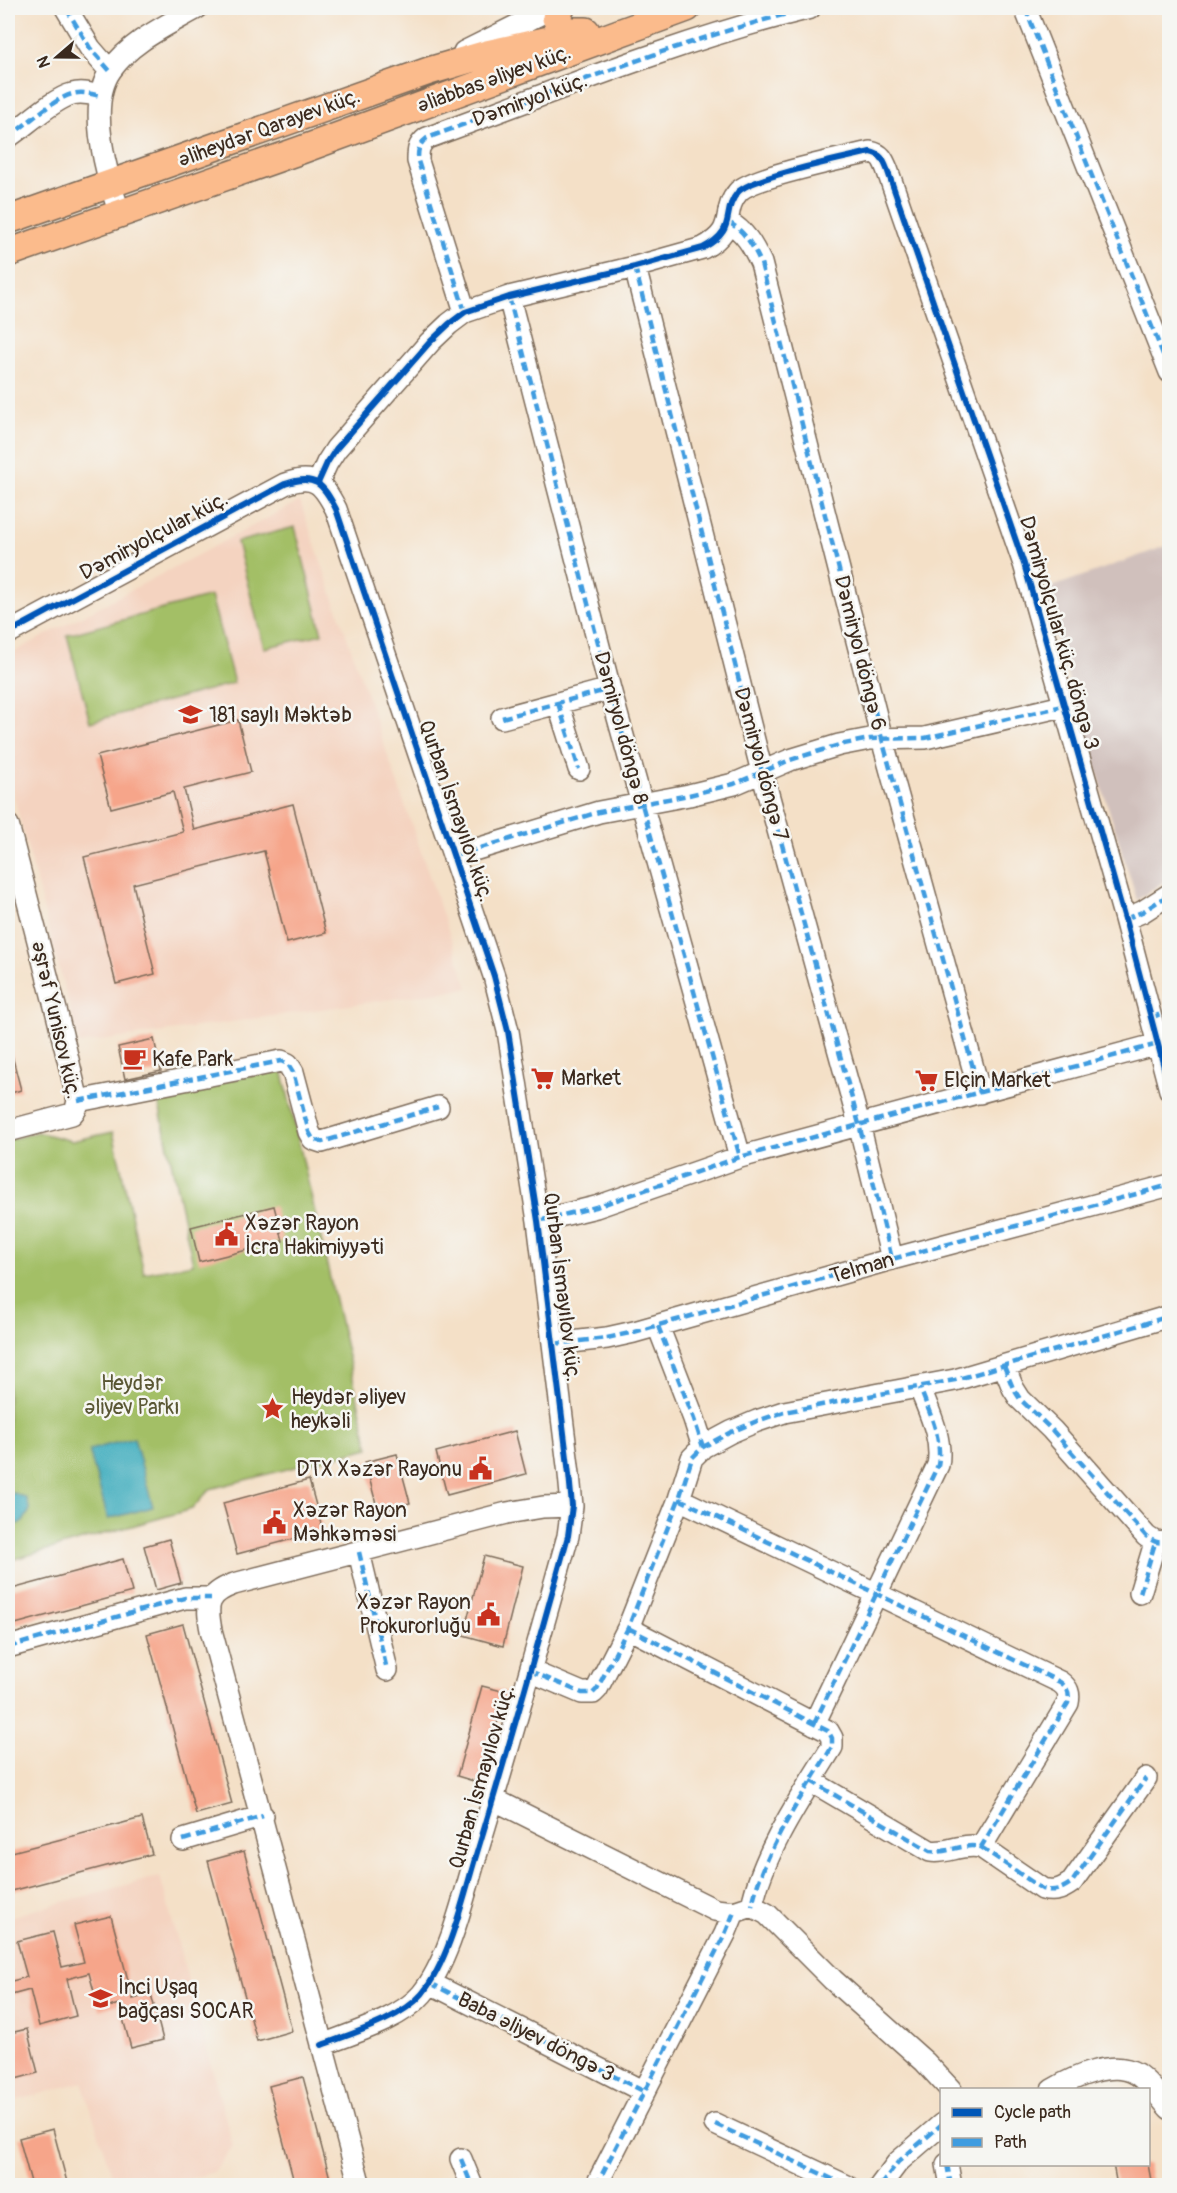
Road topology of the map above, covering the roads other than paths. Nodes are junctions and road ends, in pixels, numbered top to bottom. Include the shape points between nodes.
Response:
1 (66, 8) edge
2 (197, 8) edge
3 (552, 8) edge
4 (561, 8) edge
5 (656, 8) edge
6 (687, 8) edge
7 (810, 8) edge
8 (1025, 8) edge
9 (586, 31) junction
10 (429, 70) junction
11 (110, 71) junction
12 (101, 96) junction
13 (8, 137) edge
14 (301, 150) junction
15 (110, 185) junction
16 (120, 214) junction
17 (8, 220) edge
18 (728, 222) junction
19 (8, 253) edge
20 (635, 267) junction
21 (509, 297) junction
22 (465, 312) junction
23 (1170, 372) edge
24 (318, 483) junction
25 (8, 633) edge
26 (610, 689) junction
27 (558, 703) junction
28 (1063, 706) junction
29 (502, 718) dead end
30 (882, 739) junction
31 (579, 769) dead end
32 (762, 772) junction
33 (641, 804) junction
34 (8, 825) edge
35 (454, 856) junction
36 (1170, 894) edge
37 (1125, 919) junction
38 (1160, 1014) edge
39 (1158, 1044) junction
40 (1170, 1090) edge
41 (980, 1093) junction
42 (78, 1101) junction
43 (438, 1107) dead end
44 (859, 1124) junction
45 (8, 1131) edge
46 (740, 1157) junction
47 (1170, 1185) edge
48 (538, 1221) junction
49 (892, 1259) junction
50 (1170, 1316) edge
51 (658, 1326) junction
52 (553, 1344) junction
53 (1004, 1366) junction
54 (920, 1388) junction
55 (703, 1447) junction
56 (679, 1500) junction
57 (572, 1506) junction
58 (1162, 1542) edge
59 (359, 1552) junction
60 (1140, 1593) dead end
61 (876, 1595) junction
62 (211, 1598) junction
63 (628, 1628) junction
64 (8, 1647) edge
65 (387, 1670) dead end
66 (530, 1671) junction
67 (814, 1724) junction
68 (1146, 1778) dead end
69 (811, 1781) junction
70 (493, 1799) junction
71 (263, 1816) junction
72 (183, 1840) dead end
73 (981, 1847) junction
74 (743, 1909) junction
75 (430, 1983) junction
76 (322, 2045) junction
77 (949, 2088) edge
78 (1056, 2088) edge
79 (643, 2091) junction
80 (1170, 2109) edge
81 (715, 2124) dead end
82 (940, 2130) edge
83 (461, 2159) dead end
84 (947, 2166) edge
85 (360, 2186) edge
86 (472, 2186) edge
87 (596, 2186) edge
88 (847, 2186) edge
89 (880, 2186) edge
90 (951, 2186) edge

1 - 11 street via 90,48
2 - 11 street via 140,42
3 - 10 street
4 - 9 main road via 556,18 560,27
5 - 9 main road
6 - 14 main road, Əliabbas Əliyev küç.
7 - 22 street, Dəmiryol küç. via 657,54 421,143 418,161
8 - 23 street
9 - 10 main road
10 - 14 main road
10 - 15 main road, Əliheydər Qarayev küç.
11 - 12 street
12 - 13 street via 74,93 63,97
12 - 15 street via 102,150
14 - 16 main road, Əliheydər Qarayev küç.
15 - 16 street
15 - 17 main road, Əliheydər Qarayev küç.
16 - 19 main road, Əliheydər Qarayev küç.
18 - 20 street via 722,235 703,248
18 - 28 street, Dəmiryolçular küç. döngə 3 via 732,202 743,186 870,152 883,158 1005,504
18 - 30 street, Dəmiryol döngə 6 via 739,228 761,263
20 - 21 street
20 - 32 street, Dəmiryol döngə 7
21 - 22 street
21 - 26 street, Dəmiryol döngə 8
22 - 24 street via 430,342 336,449
24 - 25 street, Dəmiryolçular küç. via 303,479 285,484
24 - 35 street, Qurban İsmayılov küç. via 336,509
26 - 27 street
26 - 33 street, Dəmiryol döngə 8
27 - 29 street
27 - 31 street
28 - 30 street via 925,738
28 - 37 street, Dəmiryolçular küç. döngə 3
30 - 32 street via 839,744
30 - 41 street, Dəmiryol döngə 6
32 - 33 street via 714,789
32 - 44 street, Dəmiryol döngə 7
33 - 35 street via 599,812
33 - 46 street, Dəmiryol döngə 8
34 - 42 street, Əşrəf Yunisov küç.
35 - 48 street, Qurban İsmayılov küç. via 508,1031
36 - 37 street
37 - 38 street, Dəmiryolçular küç. döngə 3
38 - 39 street, Dəmiryolçular küç. döngə 3
39 - 40 street, Dəmiryolçular küç. döngə 3
39 - 41 street
41 - 44 street
42 - 43 street via 281,1061 293,1072 309,1132 322,1142
42 - 45 street, Əşrəf Yunisov küç. via 72,1114
44 - 46 street
44 - 49 street, Dəmiryol döngə 7
46 - 48 street via 596,1207
47 - 49 street, Telman
48 - 52 street, Qurban İsmayılov küç.
49 - 51 street, Telman
50 - 53 street
51 - 52 street, Telman via 607,1338
51 - 55 street
52 - 57 street, Qurban İsmayılov küç.
53 - 54 street
53 - 58 street via 1020,1399 1146,1536
54 - 55 street via 784,1412 757,1420
54 - 61 street via 934,1426 940,1454 938,1465
55 - 56 street via 692,1458
56 - 61 street
56 - 63 street
57 - 59 street via 517,1511
57 - 66 street, Qurban İsmayılov küç. via 568,1536
58 - 60 street
59 - 62 street via 234,1584
59 - 65 street
61 - 67 street
61 - 73 street via 1060,1682 1069,1695 1068,1703
62 - 64 street via 185,1598
62 - 71 street via 211,1630
63 - 66 street via 593,1693 582,1693
63 - 67 street
66 - 70 street, Qurban İsmayılov küç.
67 - 69 street via 828,1731 832,1747
68 - 73 street via 1072,1882 1063,1888 1052,1892 1042,1889
69 - 73 street via 930,1851
69 - 74 street
70 - 74 street via 715,1910
70 - 75 street, Qurban İsmayılov küç. via 452,1934
71 - 72 street
71 - 76 street
74 - 77 street via 767,1914
74 - 79 street via 725,1934
75 - 76 street, Qurban İsmayılov küç. via 422,1995 391,2016
75 - 79 street, Baba Əliyev döngə 3
76 - 85 street
78 - 80 street via 1090,2073 1128,2070 1147,2083
79 - 87 street
81 - 88 street
82 - 89 street via 898,2162
83 - 86 street
84 - 90 street

